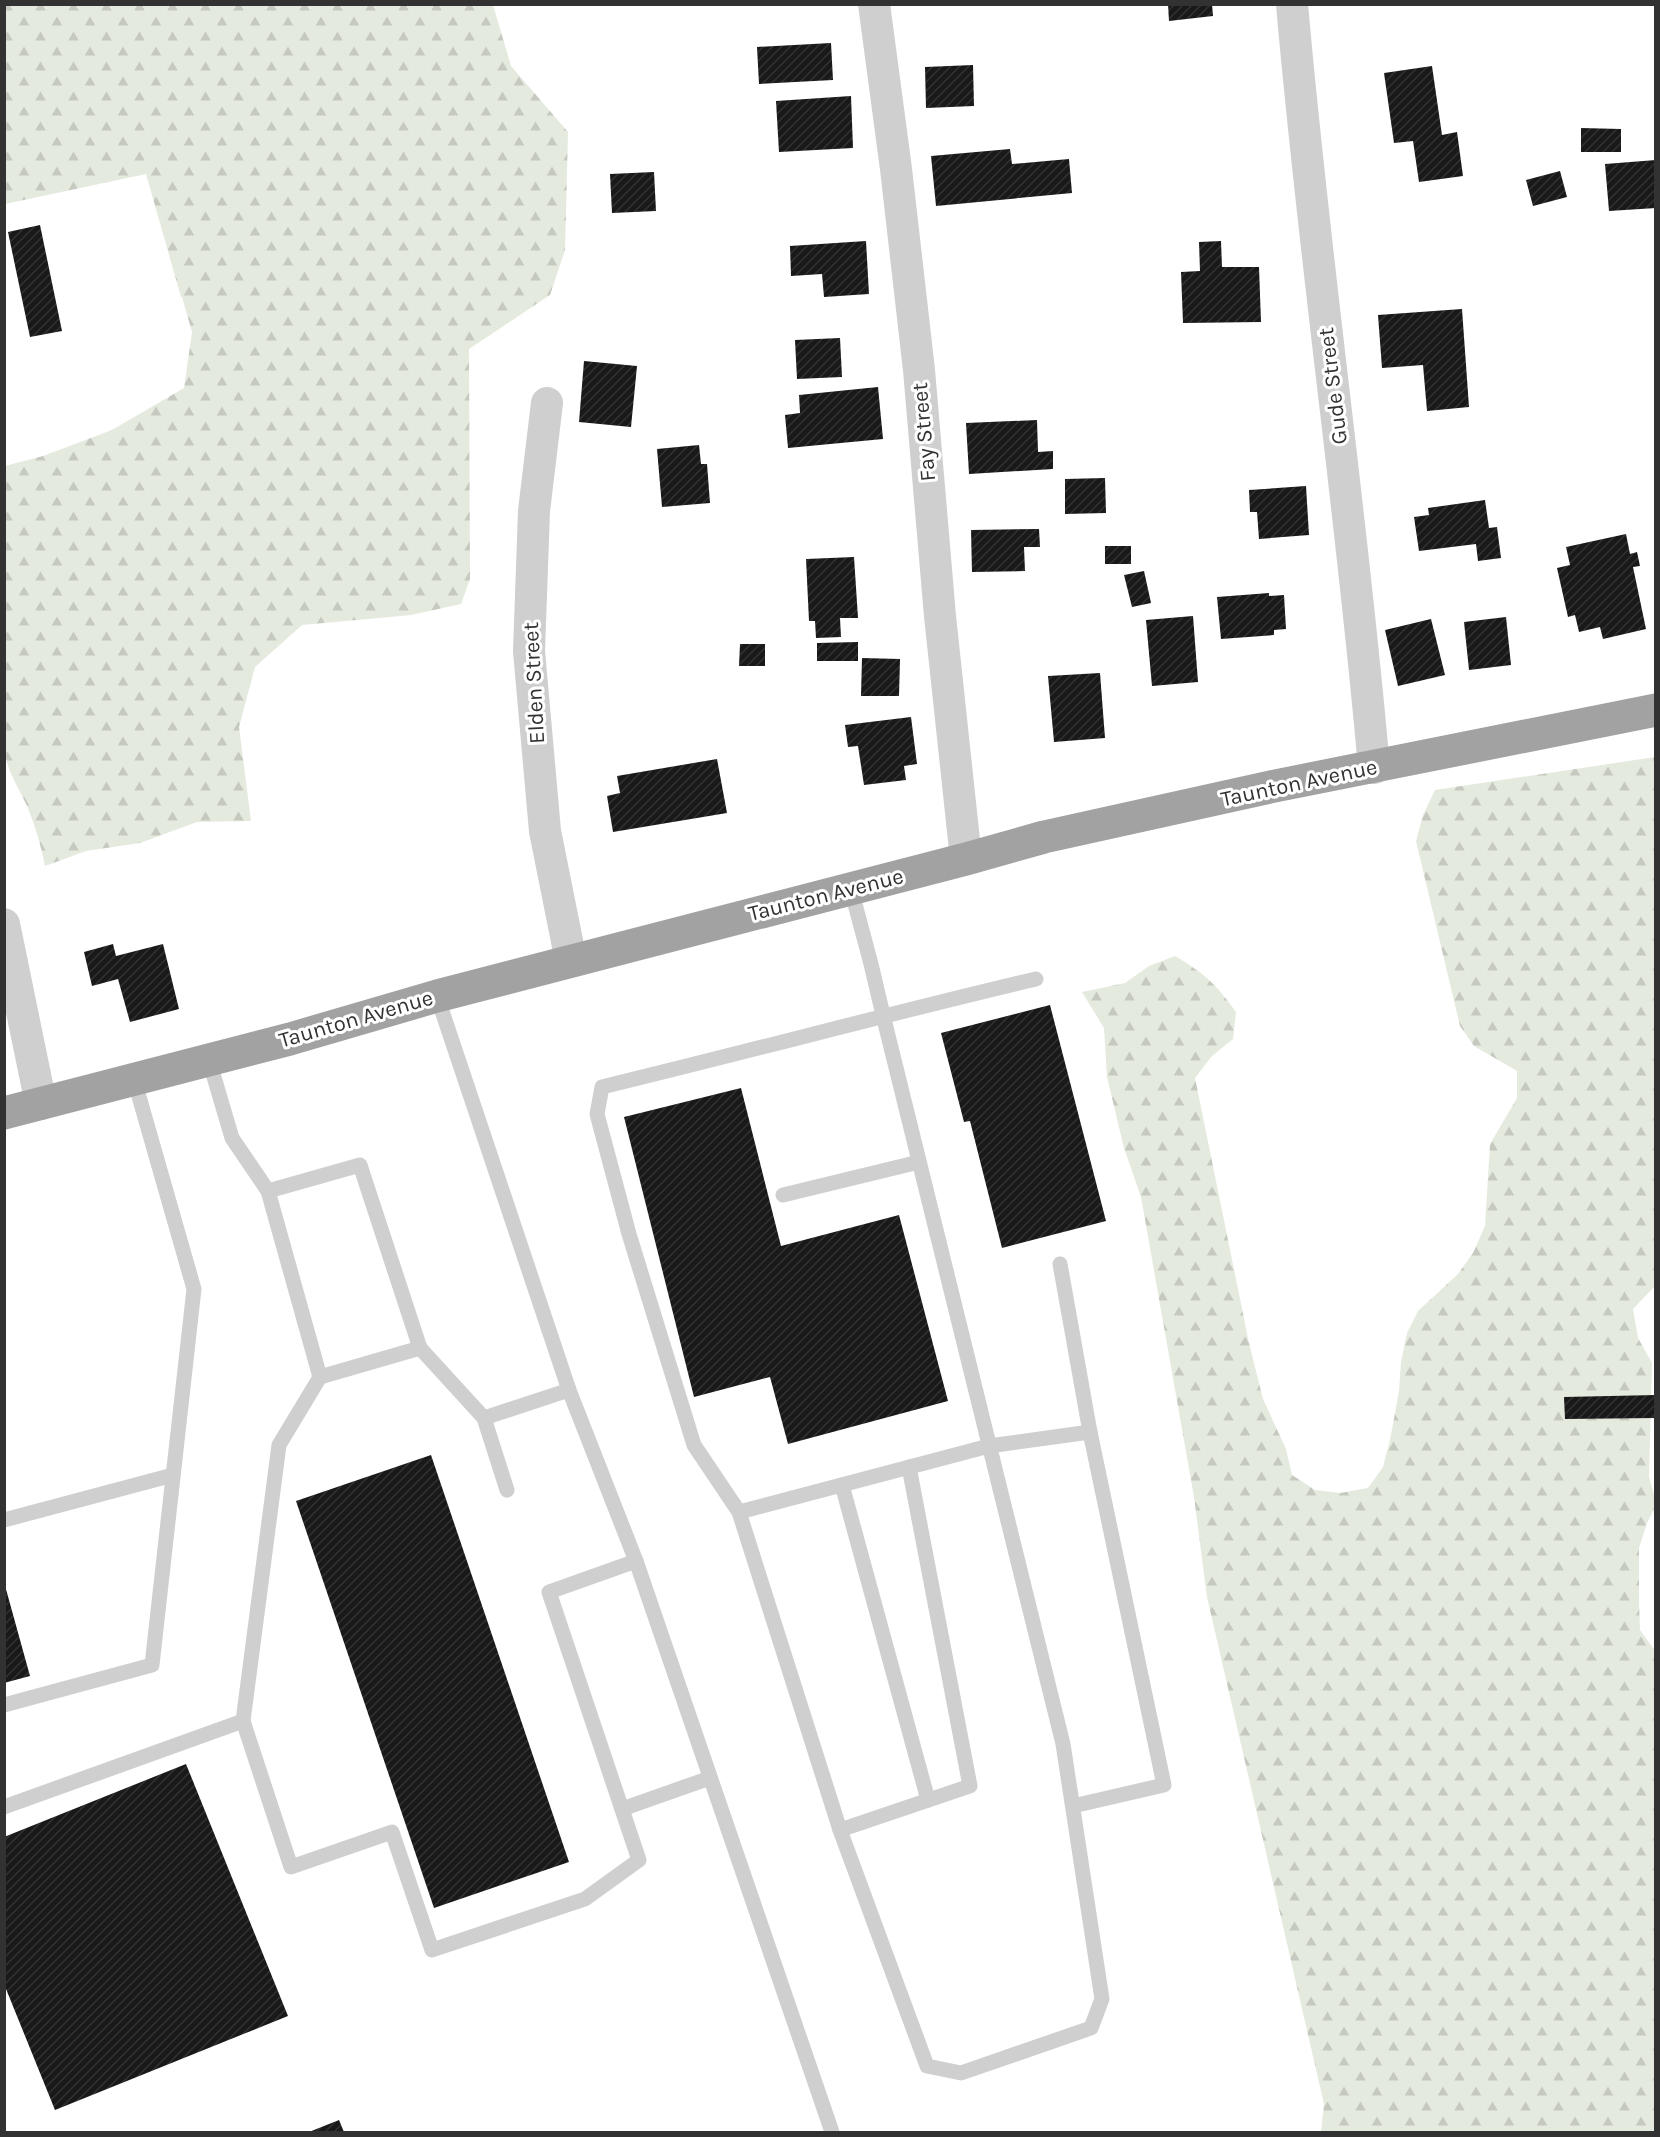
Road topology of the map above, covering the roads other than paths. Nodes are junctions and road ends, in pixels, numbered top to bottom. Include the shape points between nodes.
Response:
1 (874, 4) edge
2 (1292, 4) edge
3 (547, 403) dead end
4 (1656, 710) edge
5 (1374, 768) junction
6 (966, 860) junction
7 (851, 889) junction
8 (4, 924) edge
9 (571, 961) junction
10 (1036, 979) dead end
11 (436, 996) junction
12 (883, 1016) junction
13 (209, 1059) junction
14 (134, 1079) junction
15 (41, 1104) junction
16 (4, 1113) edge
17 (919, 1162) junction
18 (268, 1191) junction
19 (783, 1195) dead end
20 (1060, 1264) dead end
21 (420, 1348) junction
22 (320, 1377) junction
23 (569, 1390) junction
24 (484, 1418) junction
25 (1090, 1432) junction
26 (990, 1446) junction
27 (909, 1467) junction
28 (174, 1475) junction
29 (842, 1485) junction
30 (507, 1490) dead end
31 (739, 1512) junction
32 (4, 1520) edge
33 (636, 1561) junction
34 (4, 1705) edge
35 (243, 1721) junction
36 (710, 1778) junction
37 (928, 1800) junction
38 (1073, 1806) junction
39 (4, 1808) edge
40 (622, 1809) junction
41 (840, 1830) junction
42 (832, 2133) edge

1 - 6 street, Fay Street via 919,370
2 - 5 street, Gude Street
3 - 9 street, Elden Street via 534,511 529,651 545,831
4 - 5 highway, Taunton Avenue
5 - 6 highway, Taunton Avenue via 1055,835
6 - 7 highway, Taunton Avenue
7 - 9 highway, Taunton Avenue
7 - 12 lane
8 - 15 street
9 - 11 highway, Taunton Avenue
10 - 12 lane
11 - 13 highway, Taunton Avenue
11 - 23 lane
12 - 17 lane
12 - 31 lane via 602,1087 597,1114 694,1444
13 - 14 highway, Taunton Avenue
13 - 18 lane via 232,1138
14 - 15 highway, Taunton Avenue
14 - 28 lane via 194,1288
15 - 16 highway, Taunton Avenue
17 - 19 lane
17 - 26 lane
18 - 21 lane via 360,1165
18 - 22 lane
20 - 25 lane
21 - 22 lane
21 - 24 lane
22 - 35 lane via 279,1444
23 - 24 lane
23 - 33 lane
24 - 30 lane
25 - 26 lane
25 - 38 lane via 1164,1785
26 - 27 lane
26 - 38 lane via 1063,1744
27 - 29 lane
27 - 37 lane via 970,1786
28 - 32 lane
28 - 34 lane via 152,1665
29 - 31 lane
29 - 37 lane
31 - 41 lane
33 - 36 lane
33 - 40 lane via 549,1592
35 - 39 lane
35 - 40 lane via 291,1867 392,1832 432,1950 585,1899 639,1860
36 - 40 lane
36 - 42 lane
37 - 41 lane
38 - 41 lane via 1102,2000 1091,2028 961,2073 927,2066

